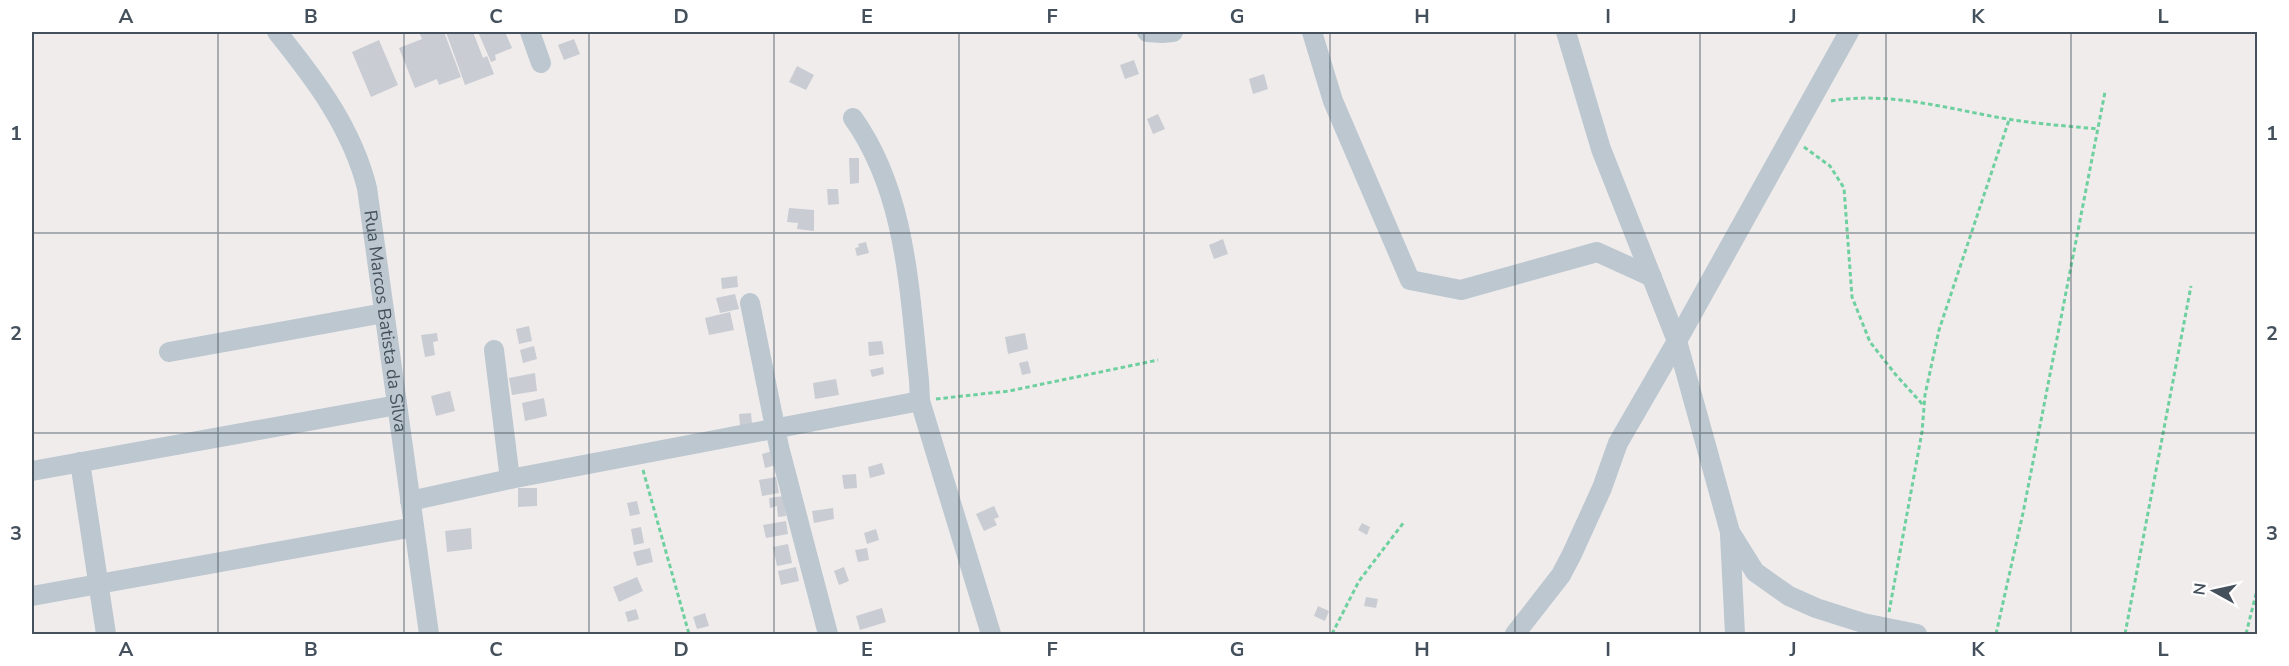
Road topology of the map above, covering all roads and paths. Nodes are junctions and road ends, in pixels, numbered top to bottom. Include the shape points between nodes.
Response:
1 (277, 32) edge
2 (530, 32) edge
3 (1147, 32) edge
4 (1173, 32) edge
5 (1312, 32) edge
6 (1566, 32) edge
7 (1849, 32) edge
8 (541, 63) dead end
9 (2105, 92) dead end
10 (1808, 105) junction
11 (853, 118) dead end
12 (2009, 120) junction
13 (2098, 129) junction
14 (1791, 137) junction
15 (1652, 277) junction
16 (2191, 286) dead end
17 (750, 303) dead end
18 (384, 313) junction
19 (1677, 341) junction
20 (494, 350) dead end
21 (169, 352) dead end
22 (1158, 360) dead end
23 (920, 401) junction
24 (397, 405) junction
25 (1924, 406) junction
26 (775, 428) junction
27 (639, 454) junction
28 (80, 462) junction
29 (32, 471) edge
30 (510, 479) junction
31 (410, 501) junction
32 (1404, 522) dead end
33 (414, 527) junction
34 (1730, 532) junction
35 (99, 584) junction
36 (2258, 586) edge
37 (32, 596) edge
38 (1885, 632) edge
39 (106, 634) edge
40 (429, 634) edge
41 (689, 634) edge
42 (828, 634) edge
43 (991, 634) edge
44 (1332, 634) edge
45 (1515, 634) edge
46 (1734, 634) edge
47 (1917, 634) edge
48 (1996, 634) edge
49 (2125, 634) edge
50 (2246, 634) edge

1 - 18 street, Rua Marcos Batista da Silva via 316,80 340,120 364,175
2 - 8 street
3 - 4 street
5 - 15 street via 1333,101 1410,280 1461,290 1596,252
6 - 15 street via 1601,149
7 - 10 street
9 - 13 path
10 - 12 path via 1852,98 1934,104
10 - 14 street
11 - 23 street via 871,148 904,242
12 - 13 path
12 - 25 path via 1939,330
13 - 48 path
14 - 19 street
14 - 25 path via 1830,166 1844,188 1852,297 1870,342
15 - 19 street
16 - 49 path
17 - 26 street
18 - 21 street
18 - 24 street, Rua Marcos Batista da Silva
19 - 34 street
19 - 45 street via 1618,443 1598,498 1561,575
20 - 30 street
22 - 23 path via 1009,391
23 - 26 street
23 - 43 street
24 - 28 street
24 - 31 street, Rua Marcos Batista da Silva
25 - 38 path
26 - 27 street
26 - 42 street
27 - 30 street
27 - 41 path
28 - 29 street
28 - 35 street
30 - 31 street
31 - 33 street, Rua Marcos Batista da Silva
32 - 44 path via 1359,581
33 - 35 street
33 - 40 street, Rua Marcos Batista da Silva
34 - 38 street via 1755,572 1776,588 1816,608
34 - 46 street
35 - 37 street
35 - 39 street
36 - 50 path
38 - 47 street

